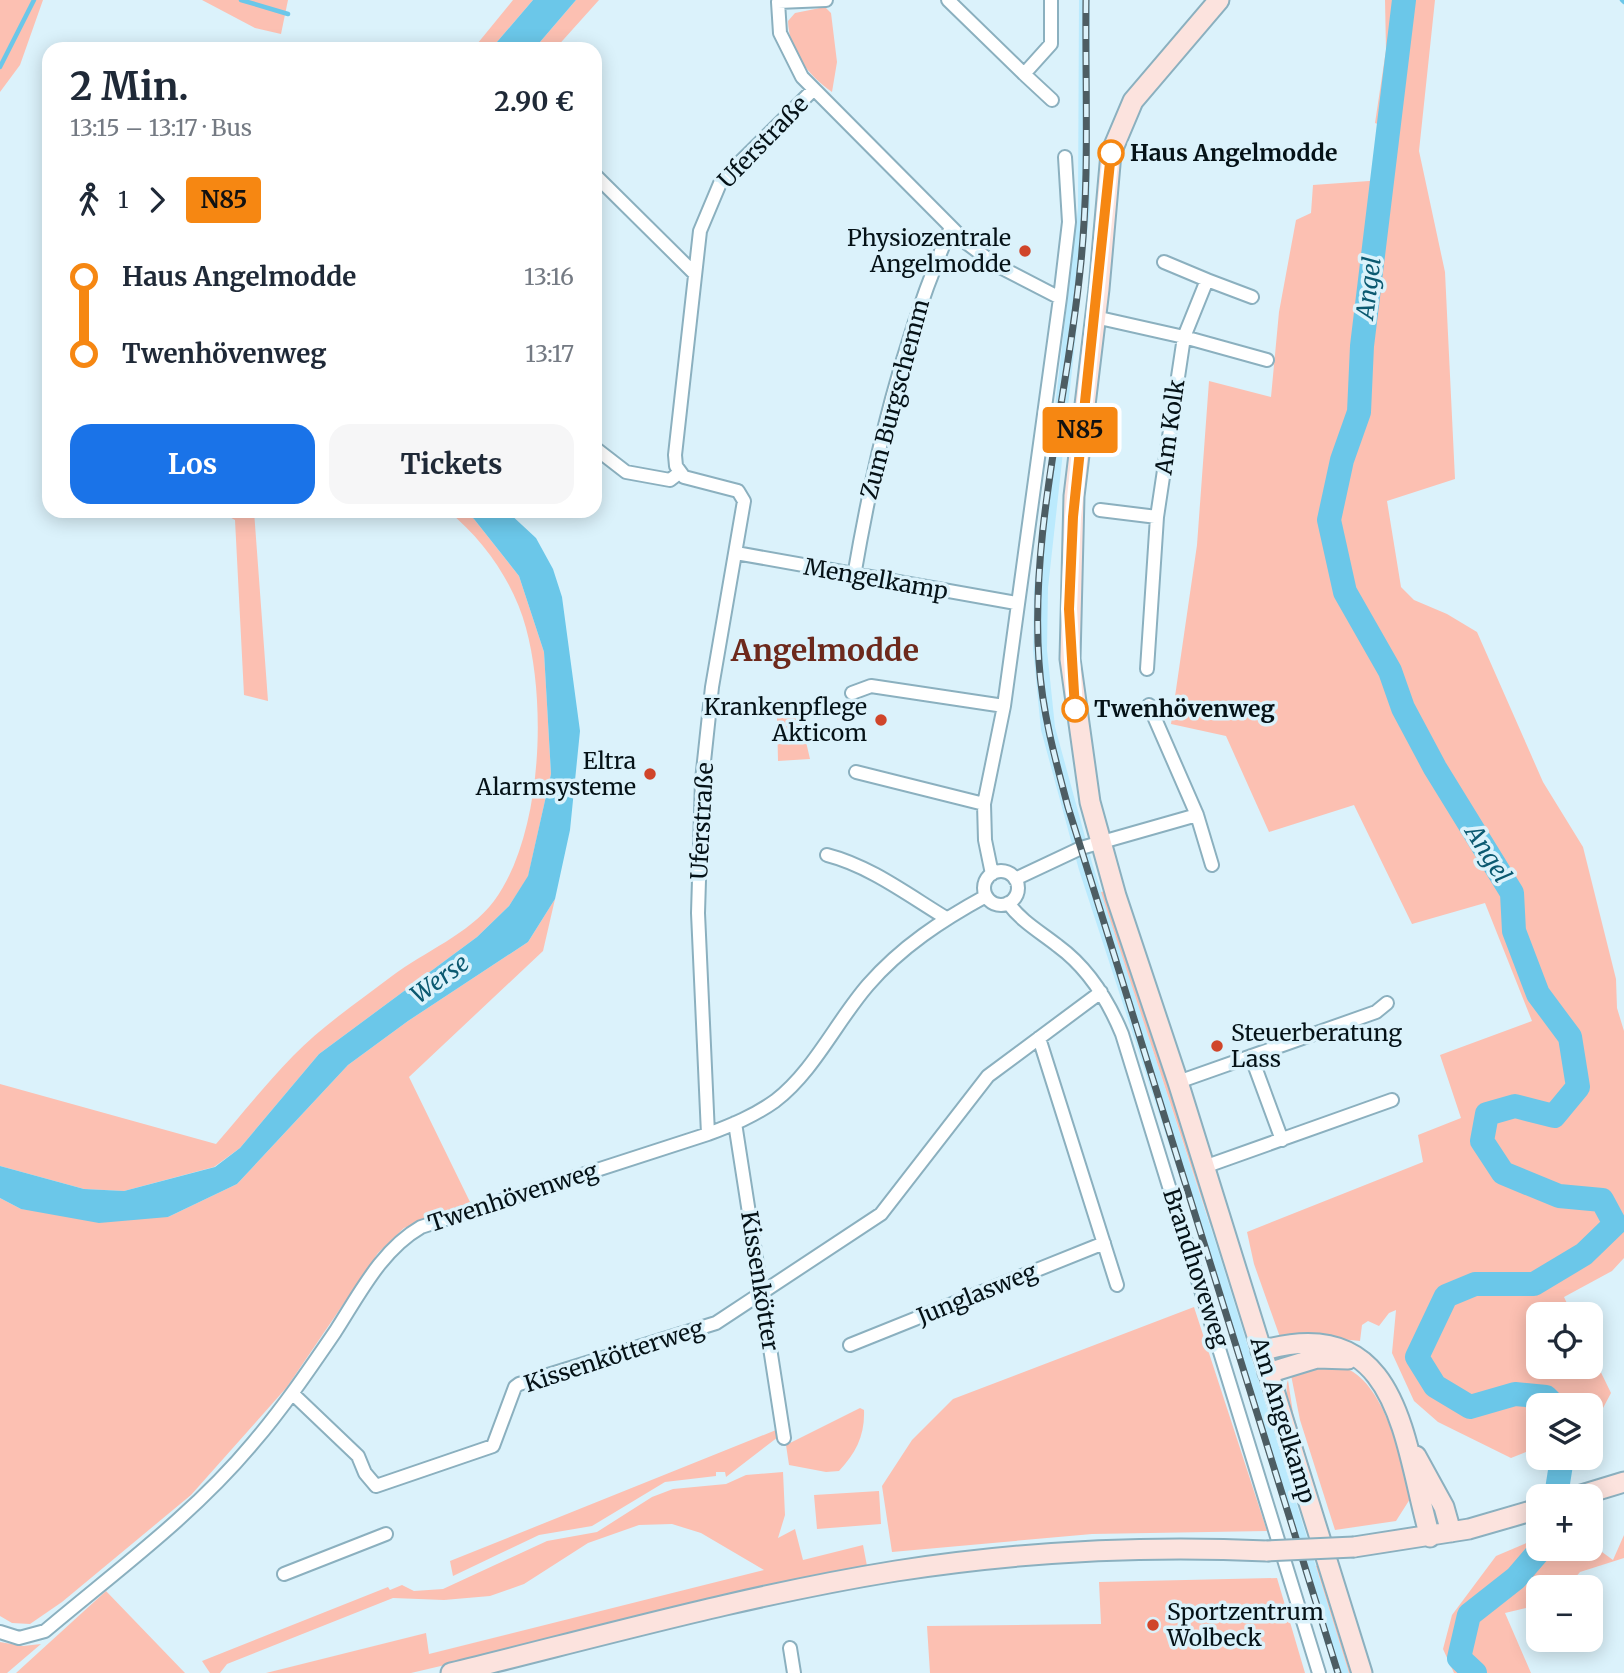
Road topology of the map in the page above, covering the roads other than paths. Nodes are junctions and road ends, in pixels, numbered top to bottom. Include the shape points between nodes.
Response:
1 (827, 0) edge
2 (948, 0) edge
3 (1051, 0) edge
4 (1219, 0) edge
5 (778, 1) edge
6 (1024, 74) junction
7 (813, 90) junction
8 (1052, 100) dead end
9 (1065, 157) dead end
10 (602, 181) edge
11 (950, 227) junction
12 (1164, 262) dead end
13 (695, 274) junction
14 (1207, 280) junction
15 (1252, 297) dead end
16 (1060, 298) junction
17 (1095, 317) junction
18 (1184, 337) junction
19 (1267, 359) dead end
20 (602, 453) edge
21 (679, 473) junction
22 (1100, 510) dead end
23 (1157, 517) junction
24 (736, 553) junction
25 (854, 576) junction
26 (1016, 603) junction
27 (1147, 669) dead end
28 (852, 693) dead end
29 (1149, 705) dead end
30 (1004, 706) junction
31 (856, 772) dead end
32 (984, 804) junction
33 (1197, 815) junction
34 (1101, 843) junction
35 (827, 855) dead end
36 (1212, 864) dead end
37 (992, 874) junction
38 (1015, 879) junction
39 (986, 896) junction
40 (1008, 903) junction
41 (946, 918) junction
42 (1101, 992) junction
43 (1387, 1003) dead end
44 (1039, 1038) junction
45 (1251, 1056) junction
46 (1178, 1082) junction
47 (1392, 1100) dead end
48 (736, 1124) junction
49 (708, 1134) junction
50 (1282, 1140) junction
51 (1204, 1167) junction
52 (1104, 1243) junction
53 (1117, 1285) dead end
54 (762, 1291) junction
55 (850, 1345) dead end
56 (1261, 1351) junction
57 (1356, 1358) junction
58 (1268, 1373) junction
59 (293, 1394) junction
60 (784, 1438) dead end
61 (1410, 1446) junction
62 (1622, 1482) edge
63 (1603, 1488) edge
64 (1526, 1513) edge
65 (1451, 1532) junction
66 (386, 1534) dead end
67 (1430, 1537) junction
68 (284, 1574) dead end
69 (0, 1632) edge
70 (790, 1648) dead end
71 (451, 1673) edge
72 (794, 1673) edge
73 (1319, 1673) edge
74 (1362, 1673) edge

1 - 5 street
2 - 6 street
3 - 6 street via 1051,44
4 - 17 street, Am Angelkamp via 1142,89 1114,139
5 - 7 street via 780,33
6 - 8 street
7 - 11 street
7 - 13 street, Uferstraße via 721,181 700,231
9 - 16 street via 1069,222
10 - 13 street
11 - 16 street via 996,265
11 - 25 street, Zum Burgschemm via 906,341
12 - 14 street
13 - 21 street, Uferstraße via 675,455
14 - 15 street
14 - 18 street, Am Kolk
16 - 26 street
17 - 18 street
17 - 34 street, Am Angelkamp via 1079,433 1069,609 1077,721
18 - 19 street
18 - 23 street, Am Kolk
20 - 21 street, Uferstraße via 626,471 670,480
21 - 24 street, Uferstraße via 742,495 745,507
22 - 23 street
23 - 27 street, Am Kolk
24 - 25 street, Mengelkamp
24 - 49 street, Uferstraße via 712,687 702,780 698,913
25 - 26 street, Mengelkamp
26 - 30 street
28 - 30 street via 871,686
29 - 33 street
30 - 32 street
31 - 32 street
32 - 37 street
33 - 34 street
33 - 36 street
34 - 38 street
34 - 46 street, Am Angelkamp
35 - 41 street via 891,884
37 - 38 street via 1006,872
37 - 39 street via 984,886
38 - 40 street via 1017,891
39 - 40 street via 994,903
39 - 41 street, Twenhövenweg
40 - 42 street, Brandhoveweg via 1020,920 1083,968
41 - 48 street, Twenhövenweg via 868,985 802,1074 776,1100
42 - 44 street
42 - 73 street, Brandhoveweg via 1122,1034
43 - 45 street via 1376,1012
44 - 52 street
44 - 54 street via 988,1076 881,1214
45 - 46 street
45 - 50 street
46 - 51 street, Am Angelkamp
47 - 50 street
48 - 49 street, Twenhövenweg
48 - 54 street, Kissenkötter
49 - 59 street, Twenhövenweg via 406,1235 385,1256
50 - 51 street
51 - 56 street, Am Angelkamp
52 - 53 street
52 - 55 street, Junglasweg
54 - 59 street, Kissenkötterweg via 716,1323 519,1384 493,1446 376,1486 358,1456
54 - 60 street, Kissenkötter
56 - 57 street via 1320,1344 1347,1350
56 - 58 street, Am Angelkamp
57 - 58 street via 1317,1358
57 - 61 street via 1385,1388
58 - 74 street, Am Angelkamp
59 - 69 street, Twenhövenweg via 193,1507 45,1632 19,1638
61 - 65 street via 1444,1507
61 - 67 street
62 - 63 street
64 - 65 street
65 - 67 street
66 - 68 street
67 - 71 street, bridge via 1354,1547 1267,1551 1121,1548 981,1559 755,1601
70 - 72 street

